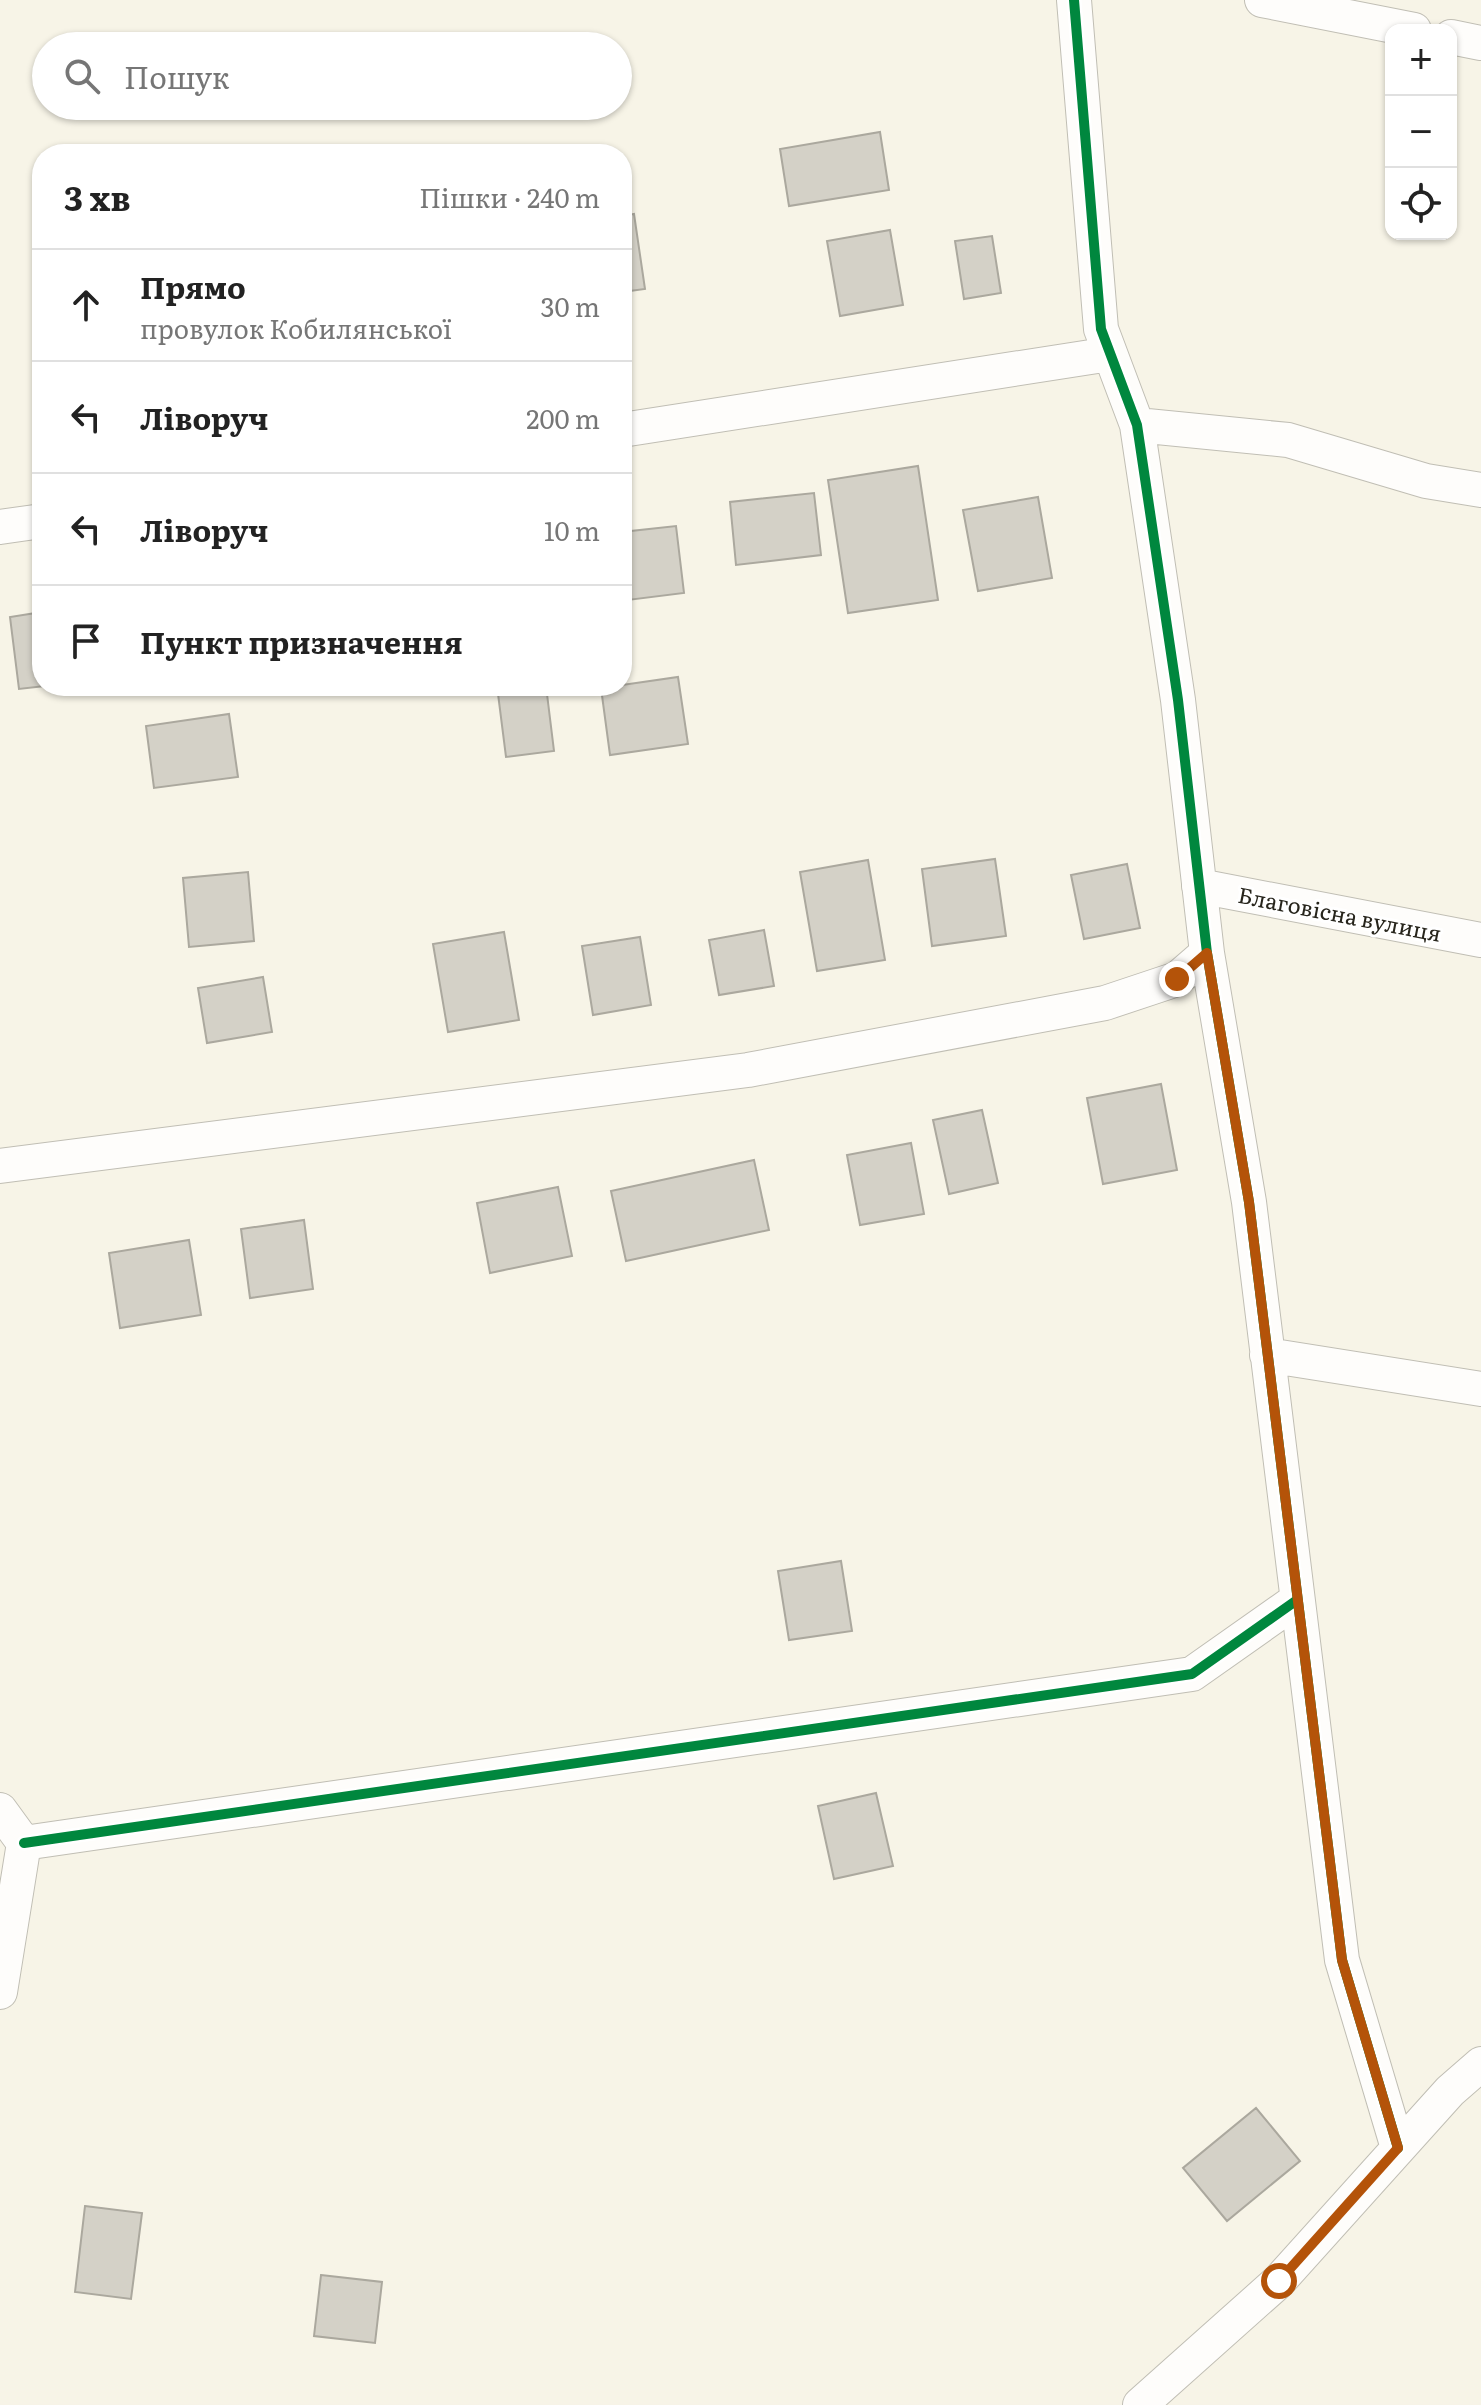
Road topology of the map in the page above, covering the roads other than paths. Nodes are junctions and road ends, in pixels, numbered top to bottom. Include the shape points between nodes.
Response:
1 (1074, 0) edge
2 (1262, 0) edge
3 (1385, 24) edge
4 (1457, 38) edge
5 (1481, 43) edge
6 (1110, 354) junction
7 (1137, 425) junction
8 (632, 428) edge
9 (1481, 490) edge
10 (32, 522) edge
11 (0, 527) edge
12 (1199, 886) junction
13 (1481, 940) edge
14 (1207, 953) junction
15 (0, 1166) edge
16 (1267, 1355) junction
17 (1481, 1389) edge
18 (1297, 1600) junction
19 (0, 1810) edge
20 (24, 1843) junction
21 (0, 1992) edge
22 (1481, 2064) edge
23 (1398, 2148) junction
24 (1140, 2405) edge

1 - 6 street via 1101,329
2 - 3 street
4 - 5 street
6 - 7 street
6 - 8 street
7 - 9 street via 1288,440 1426,481
7 - 12 street
10 - 11 street
12 - 13 street, Благовісна вулиця
12 - 14 street
14 - 15 street via 1177,979 1105,1003 748,1070
14 - 16 street via 1249,1202
16 - 17 street
16 - 18 street
18 - 20 street via 1192,1674
18 - 23 street via 1342,1960
19 - 20 street
20 - 21 street
22 - 23 street
23 - 24 street via 1279,2281

